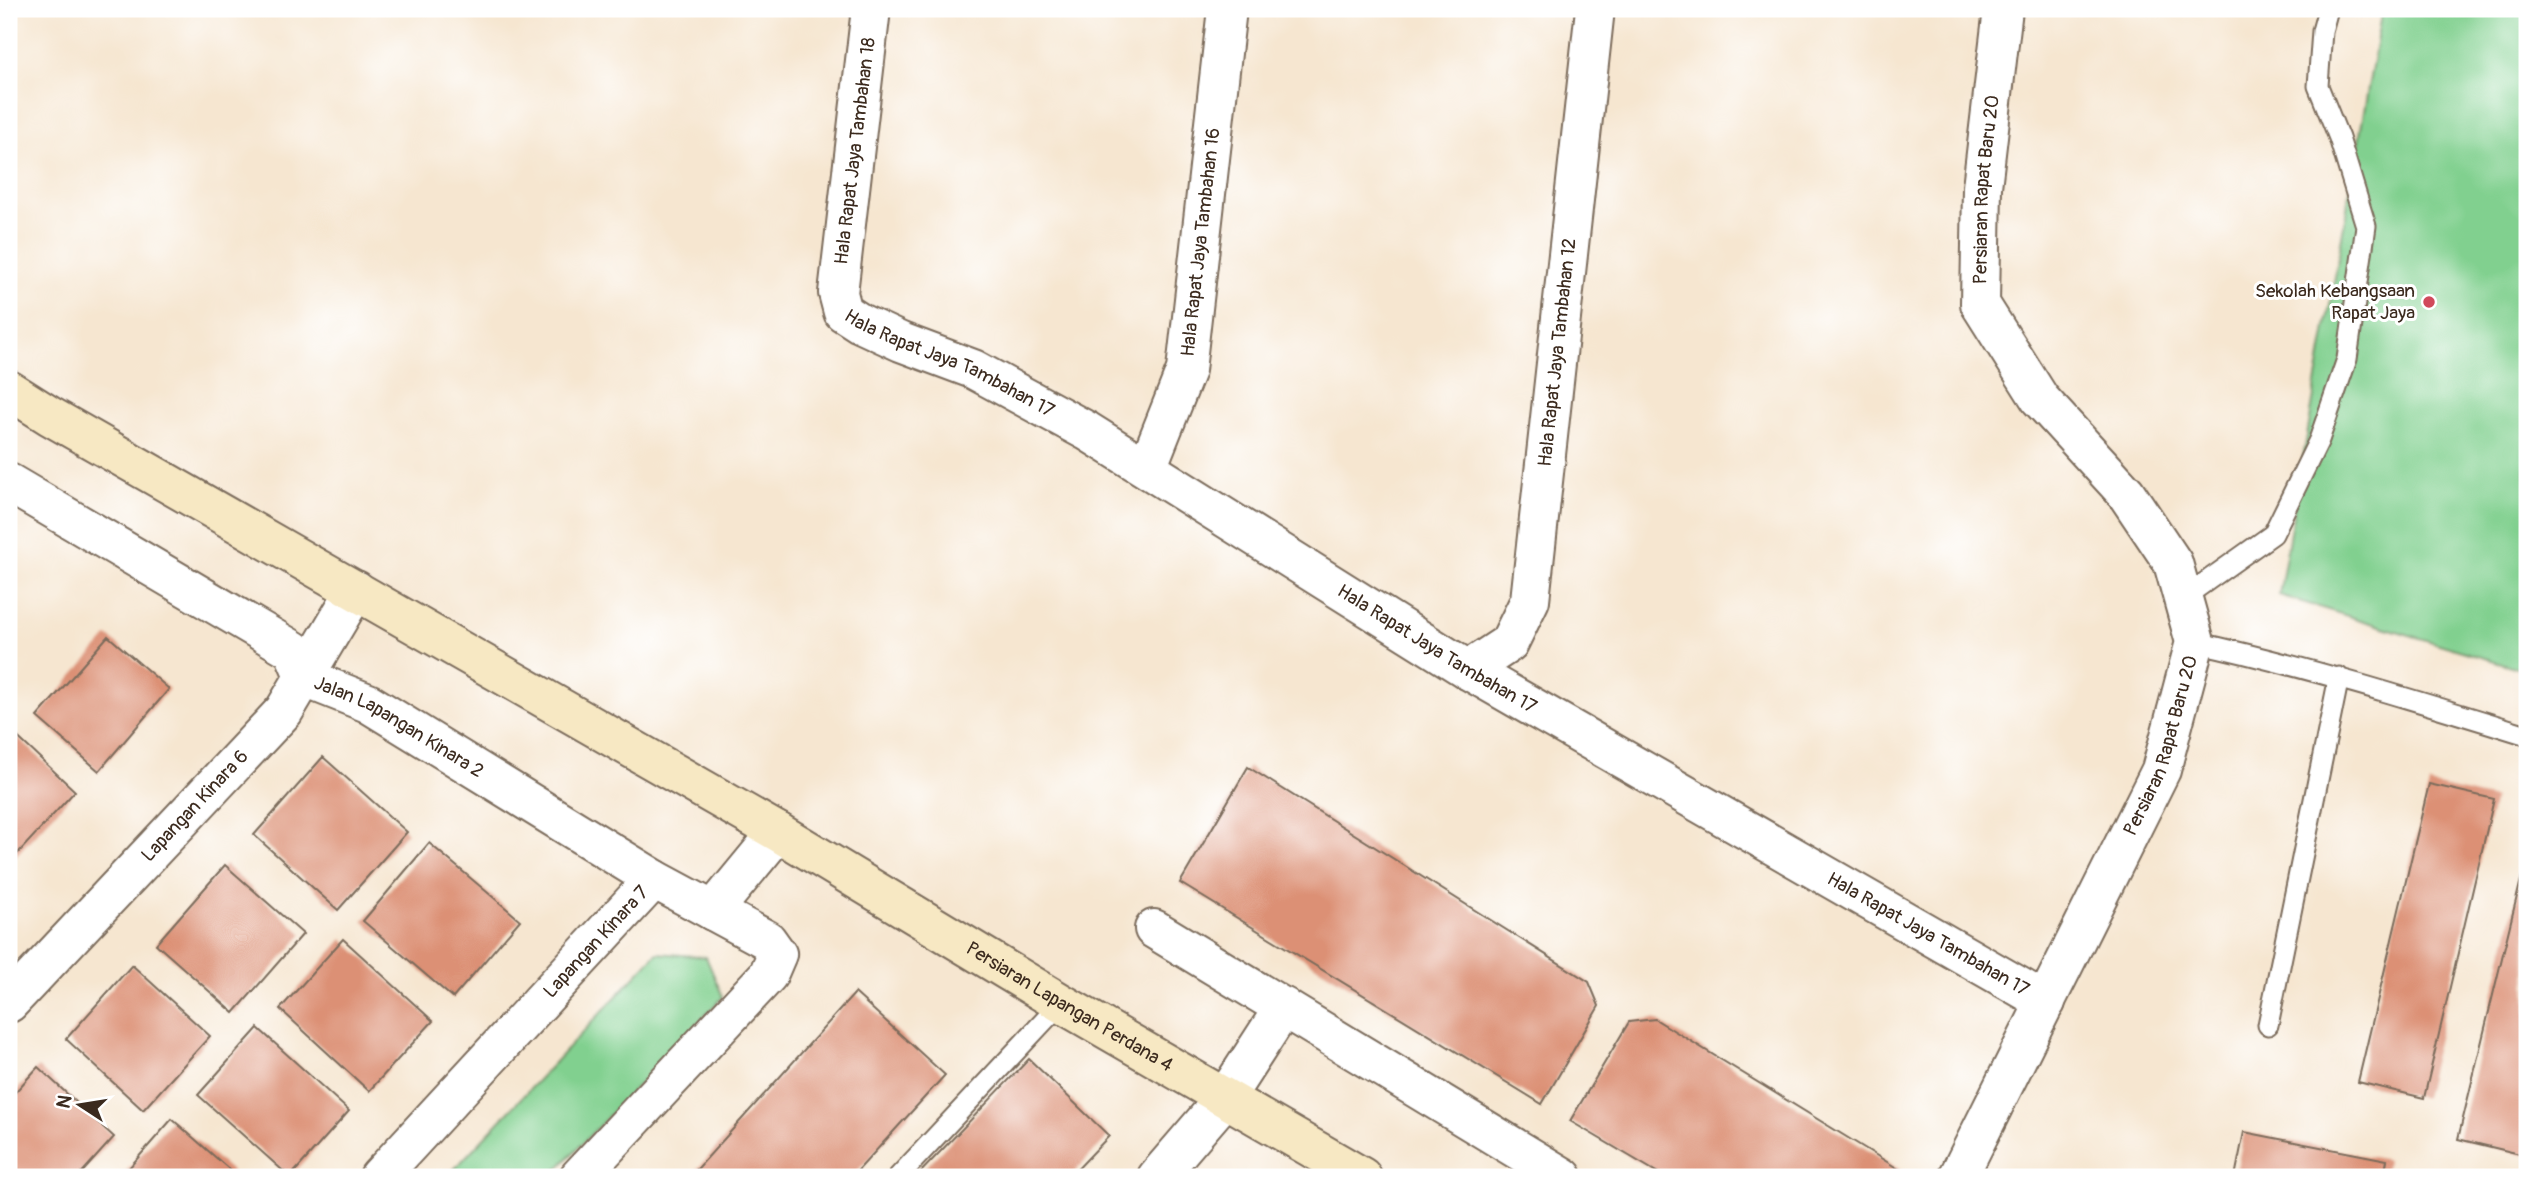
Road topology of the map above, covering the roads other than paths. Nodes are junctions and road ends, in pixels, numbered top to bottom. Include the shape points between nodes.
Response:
1 (871, 9) edge
2 (1227, 9) edge
3 (1595, 9) edge
4 (2003, 9) edge
5 (2328, 9) edge
6 (838, 293) joint
7 (9, 390) edge
8 (1147, 468) junction
9 (9, 483) edge
10 (356, 590) junction
11 (2183, 598) junction
12 (2195, 642) junction
13 (1468, 670) junction
14 (2339, 677) junction
15 (306, 678) junction
16 (2527, 735) edge
17 (778, 832) junction
18 (654, 879) junction
19 (713, 911) junction
20 (1154, 929) dead end
21 (2046, 1002) junction
22 (9, 1003) edge
23 (1061, 1003) junction
24 (1284, 1007) junction
25 (2268, 1025) dead end
26 (1225, 1098) junction
27 (1168, 1174) edge
28 (379, 1177) edge
29 (579, 1177) edge
30 (898, 1177) edge
31 (1362, 1177) edge
32 (1563, 1177) edge
33 (1958, 1177) edge

1 - 6 street, Hala Rapat Jaya Tambahan 18
2 - 8 street, Hala Rapat Jaya Tambahan 16 via 1185,370
3 - 13 street, Hala Rapat Jaya Tambahan 12 via 1531,600 1509,643
4 - 11 street, Persiaran Rapat Baru 20 via 1982,187 1980,304 2040,399 2126,493 2173,564
5 - 11 lane via 2318,86 2366,226 2347,359 2319,440 2273,534
6 - 8 street, Hala Rapat Jaya Tambahan 17 via 843,312 860,323 973,369
7 - 10 street, Persiaran Lapangan Perdana 4
8 - 13 street, Hala Rapat Jaya Tambahan 17
9 - 15 street, Jalan Lapangan Kinara 2 via 293,650
10 - 15 street, Lapangan Kinara 6
10 - 17 street, Persiaran Lapangan Perdana 4
11 - 12 street, Persiaran Rapat Baru 20
12 - 14 lane
12 - 21 street, Persiaran Rapat Baru 20 via 2161,770
13 - 21 street, Hala Rapat Jaya Tambahan 17
14 - 16 lane
14 - 25 lane
15 - 18 street, Jalan Lapangan Kinara 2 via 368,703
15 - 22 street, Lapangan Kinara 6 via 284,711
17 - 19 street
17 - 23 street, Persiaran Lapangan Perdana 4
18 - 19 street, Lapangan Kinara 7
18 - 28 street, Lapangan Kinara 7
19 - 29 street, Lapangan Kinara 7 via 767,940 777,954 768,975
20 - 24 street
21 - 33 street, Persiaran Rapat Baru 20
23 - 26 street, Persiaran Lapangan Perdana 4
23 - 30 lane
24 - 26 street
24 - 32 street
26 - 27 street
26 - 31 street, Persiaran Lapangan Perdana 4

